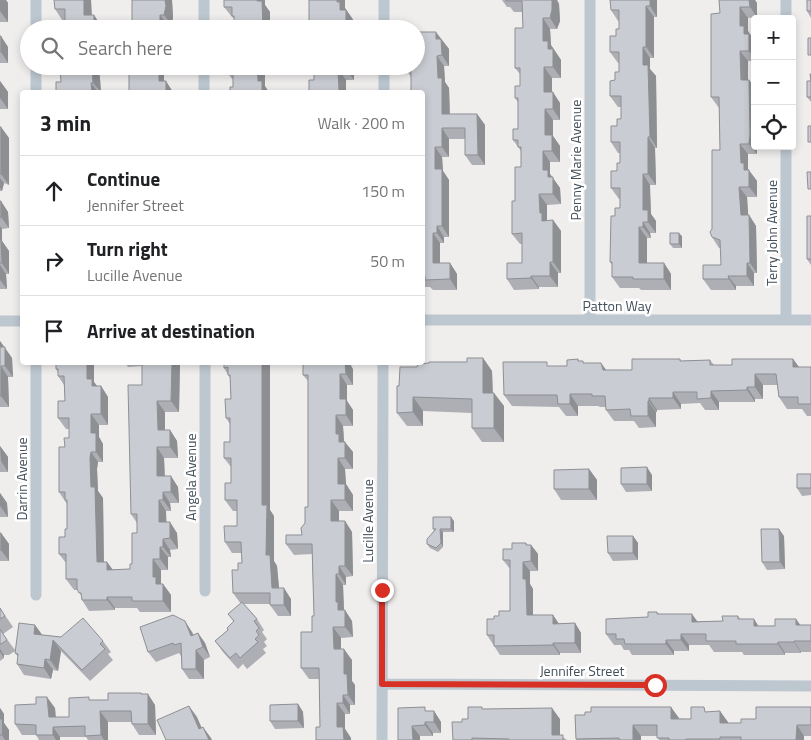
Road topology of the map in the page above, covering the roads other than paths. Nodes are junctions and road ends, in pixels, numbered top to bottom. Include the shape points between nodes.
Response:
1 (36, 0) edge
2 (204, 0) edge
3 (384, 0) edge
4 (590, 0) edge
5 (786, 0) edge
6 (786, 15) edge
7 (36, 20) edge
8 (204, 20) edge
9 (384, 20) edge
10 (36, 75) edge
11 (204, 75) edge
12 (384, 75) edge
13 (36, 90) edge
14 (204, 90) edge
15 (384, 90) edge
16 (786, 150) edge
17 (425, 320) edge
18 (590, 320) junction
19 (786, 320) junction
20 (811, 320) edge
21 (0, 321) edge
22 (20, 321) edge
23 (36, 365) edge
24 (205, 365) edge
25 (383, 365) edge
26 (205, 591) dead end
27 (36, 595) dead end
28 (382, 684) junction
29 (811, 686) edge
30 (382, 740) edge

1 - 7 street
2 - 8 street
3 - 9 street
4 - 18 street, Penny Marie Avenue
5 - 6 street
10 - 13 street
11 - 14 street
12 - 15 street
16 - 19 street, Terry John Avenue
17 - 18 street, Patton Way
18 - 19 street, Patton Way
19 - 20 street, Patton Way
21 - 22 street
23 - 27 street, Darrin Avenue
24 - 26 street, Angela Avenue
25 - 28 street, Lucille Avenue
28 - 29 street, Jennifer Street
28 - 30 street, Lucille Avenue

